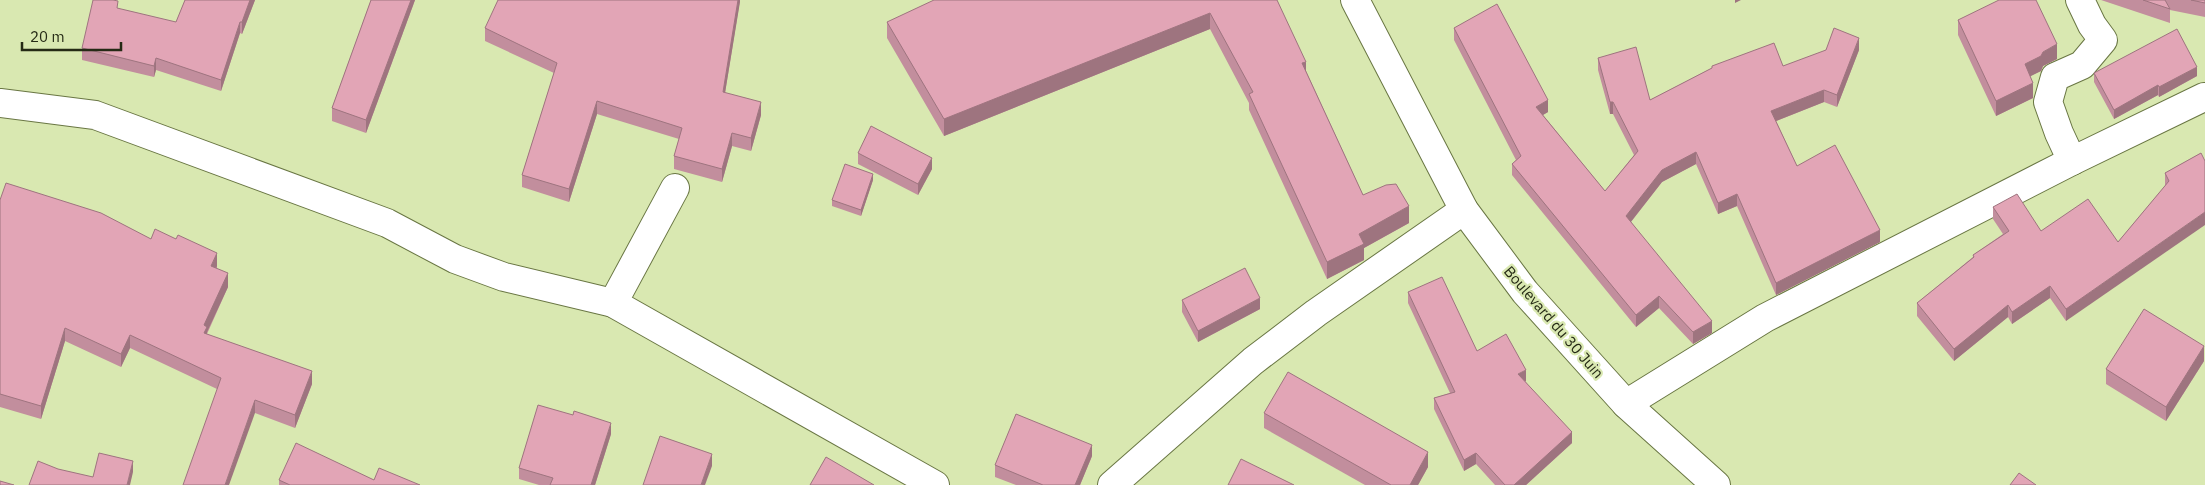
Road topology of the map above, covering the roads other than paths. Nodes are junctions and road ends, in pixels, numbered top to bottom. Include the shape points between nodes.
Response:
1 (1355, 0) edge
2 (2080, 0) edge
3 (2204, 97) edge
4 (0, 103) edge
5 (2072, 161) junction
6 (674, 188) dead end
7 (1464, 210) junction
8 (613, 303) junction
9 (1626, 404) junction
10 (935, 485) edge
11 (1112, 485) edge
12 (1716, 485) edge

1 - 7 street, Boulevard du 30 Juin
2 - 5 street via 2103,40 2082,65 2055,77 2048,102
3 - 5 street
4 - 8 street via 95,115 387,223 480,268
5 - 9 street via 1764,318
6 - 8 street
7 - 9 street, Boulevard du 30 Juin via 1525,292
7 - 11 street via 1253,361
8 - 10 street
9 - 12 street, Boulevard du 30 Juin

